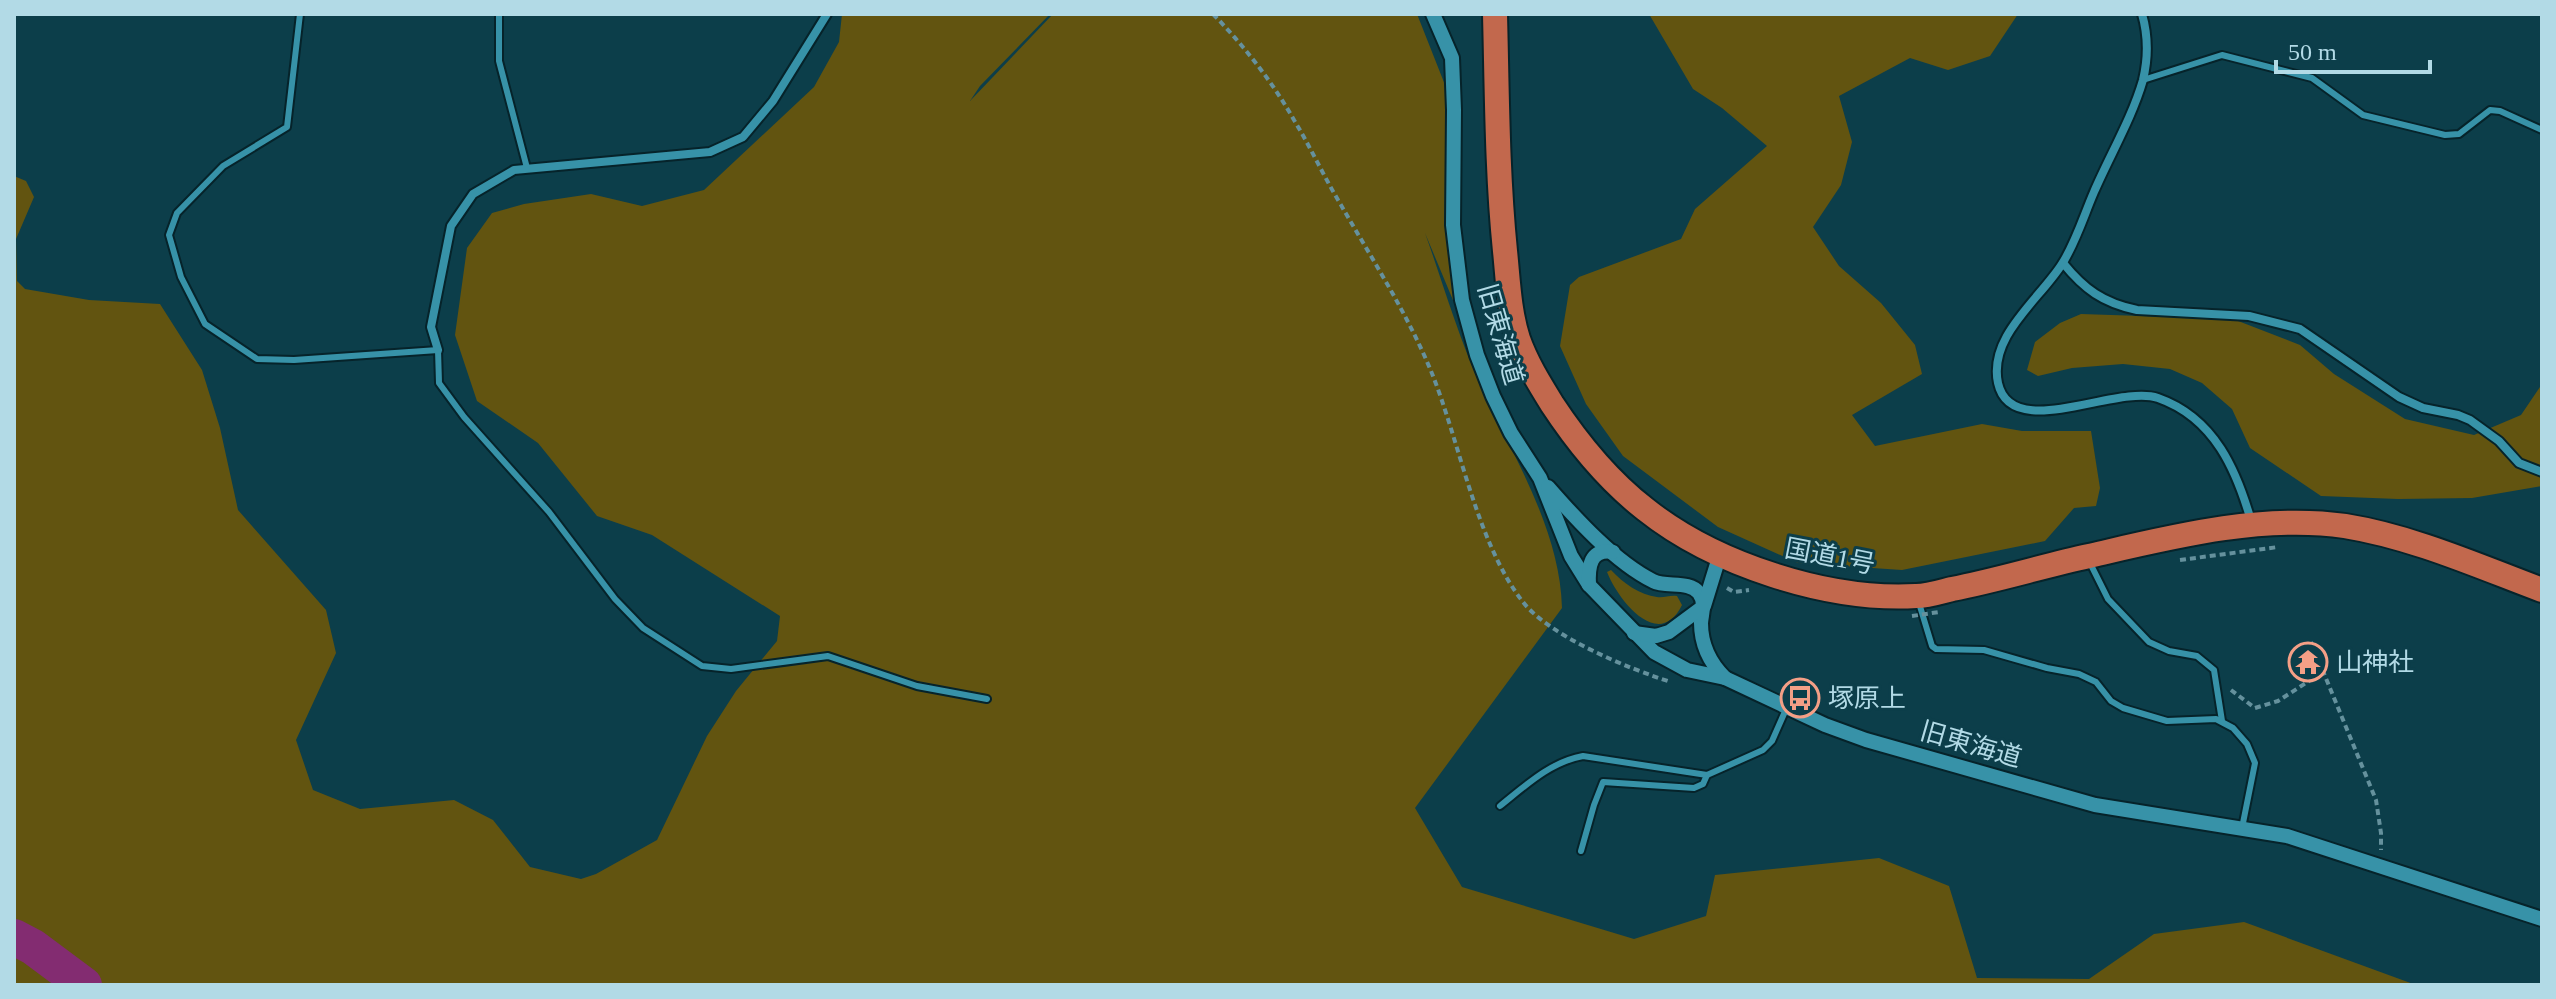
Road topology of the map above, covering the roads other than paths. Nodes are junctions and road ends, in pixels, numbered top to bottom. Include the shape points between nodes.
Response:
1 (300, 14) edge
2 (499, 14) edge
3 (827, 14) edge
4 (1433, 14) edge
5 (1495, 14) edge
6 (2142, 14) edge
7 (2143, 80) junction
8 (2542, 130) edge
9 (527, 168) junction
10 (2063, 263) junction
11 (438, 350) junction
12 (2542, 472) edge
13 (1540, 478) junction
14 (2252, 524) junction
15 (1613, 552) junction
16 (1720, 554) junction
17 (2086, 556) junction
18 (1710, 578) junction
19 (1589, 585) junction
20 (1690, 587) junction
21 (2542, 590) edge
22 (1704, 606) junction
23 (1914, 606) junction
24 (1634, 633) junction
25 (1725, 678) junction
26 (987, 699) dead end
27 (1787, 707) junction
28 (2222, 721) junction
29 (1707, 775) junction
30 (1500, 806) dead end
31 (2242, 828) junction
32 (1581, 851) dead end
33 (2542, 919) edge

1 - 11 lane via 287,127 223,166 177,213 169,235 181,277 205,324 257,359
2 - 9 lane via 499,61
3 - 9 street via 773,101 743,137 710,152
4 - 13 street, 旧東海道 via 1452,58 1453,225 1462,300 1493,396
5 - 16 highway, 国道1号 via 1500,201 1517,337 1533,374 1568,428 1616,483 1671,528
6 - 7 street via 2147,59
7 - 8 lane via 2222,55 2312,78 2363,115 2445,135 2459,134 2490,110
7 - 10 street
9 - 11 street via 473,194 451,226 431,327
10 - 12 street via 2081,285 2119,307 2249,316 2300,329 2399,397 2470,420 2519,463
10 - 14 street via 2000,351 1999,387 2010,404 2041,412 2136,395 2158,399 2192,417 2217,440 2241,485
11 - 26 lane via 439,383 615,599 643,628 702,666 731,669 828,656 917,686
13 - 15 street
13 - 19 street, 旧東海道 via 1571,556
14 - 17 highway, 国道1号
14 - 21 highway, 国道1号 via 2342,526 2384,534
15 - 19 street via 1593,557
15 - 20 street via 1656,583
16 - 18 street
16 - 23 highway, 国道1号 via 1795,582
17 - 23 highway, 国道1号
17 - 28 lane via 2108,599 2149,642 2197,656 2214,670
18 - 20 street
18 - 22 street
19 - 24 street, 旧東海道
20 - 22 street
22 - 24 street via 1669,632
22 - 25 street via 1701,625 1707,653
23 - 28 lane via 1936,649 1984,650 2079,674 2096,682 2116,706 2156,719
24 - 25 street, 旧東海道 via 1654,652 1687,670
25 - 27 street, 旧東海道
27 - 29 lane via 1763,750
27 - 31 street, 旧東海道 via 1866,740 2095,805
28 - 31 lane via 2241,734 2255,763
29 - 30 lane via 1583,756 1551,767
29 - 32 lane via 1694,788 1603,782
31 - 33 street, 旧東海道 via 2287,836

